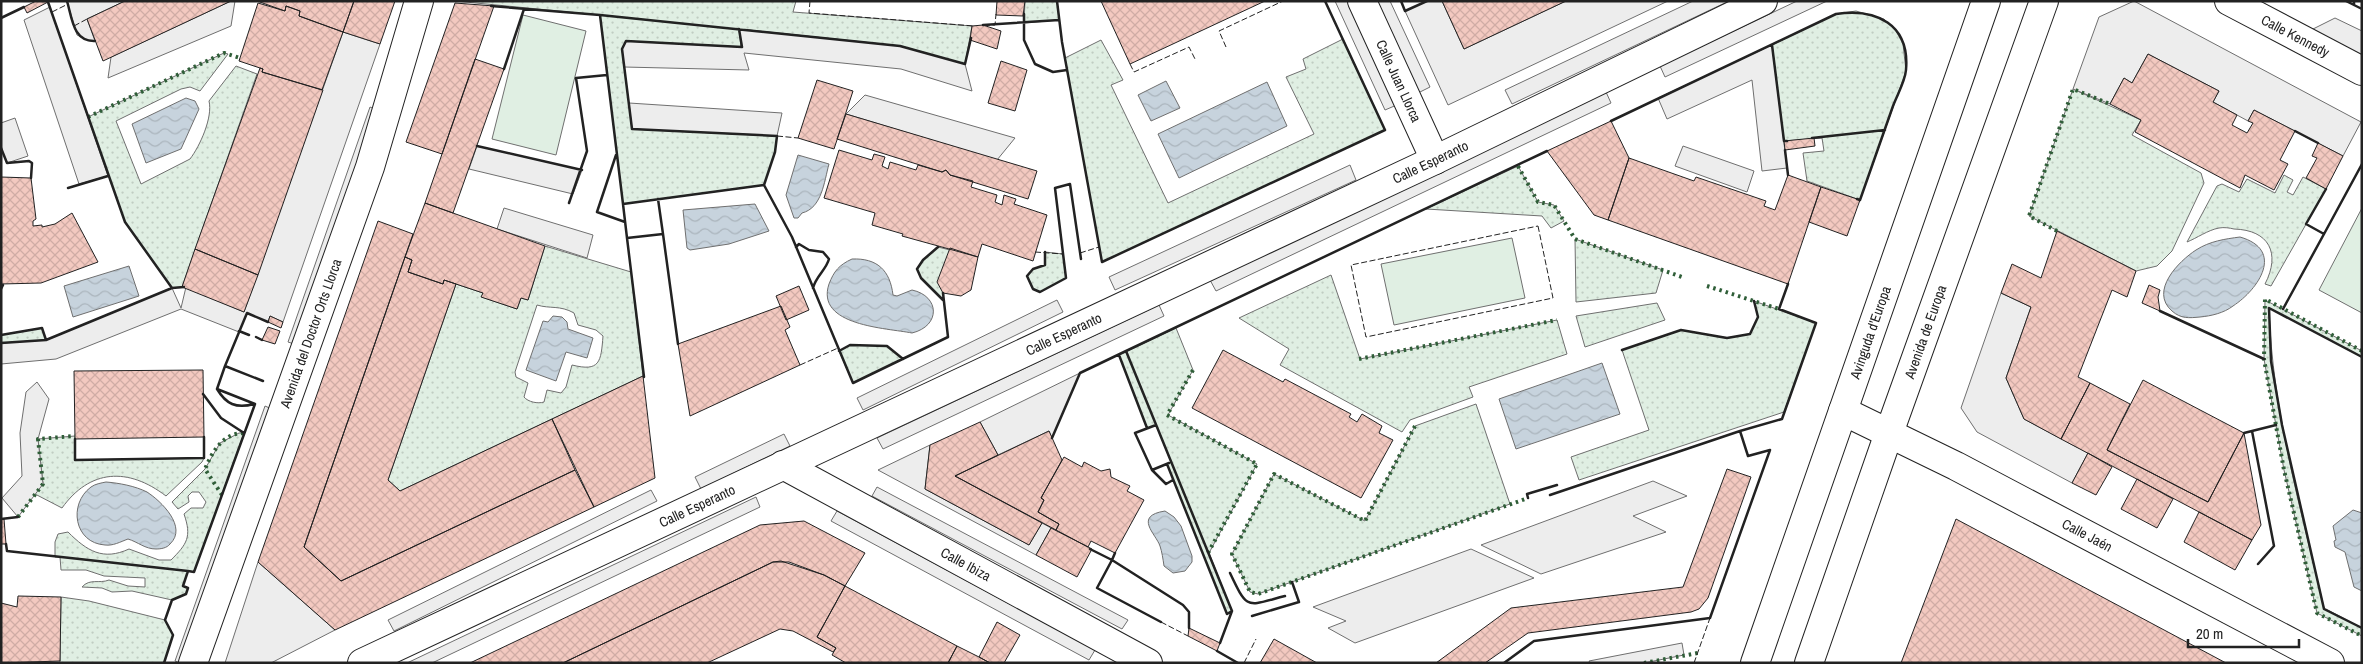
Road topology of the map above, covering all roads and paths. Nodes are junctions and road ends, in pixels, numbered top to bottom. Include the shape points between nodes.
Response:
1 (419, 1) edge
2 (1362, 1) edge
3 (1763, 1) edge
4 (1986, 1) edge
5 (2044, 1) edge
6 (2229, 1) edge
7 (2362, 71) edge
8 (1435, 160) junction
9 (1843, 411) junction
10 (1889, 433) junction
11 (783, 465) junction
12 (193, 663) edge
13 (362, 663) edge
14 (1148, 663) edge
15 (1755, 663) edge
16 (1809, 663) edge
17 (2330, 663) edge

1 - 12 street, Avenida del Doctor Orts Llorca via 370,167
2 - 8 street, Calle Juan Llorca
3 - 8 street, Calle Esperanto
4 - 9 street, Avinguda d'Europa
5 - 10 street, Avenida de Europa
6 - 7 street, Calle Kennedy
8 - 11 street, Calle Esperanto
9 - 10 street, Calle Jaén
9 - 15 street, Avinguda d'Europa
10 - 16 street, Avenida de Europa
10 - 17 street, Calle Jaén
11 - 13 street, Calle Esperanto
11 - 14 street, Calle Ibiza

